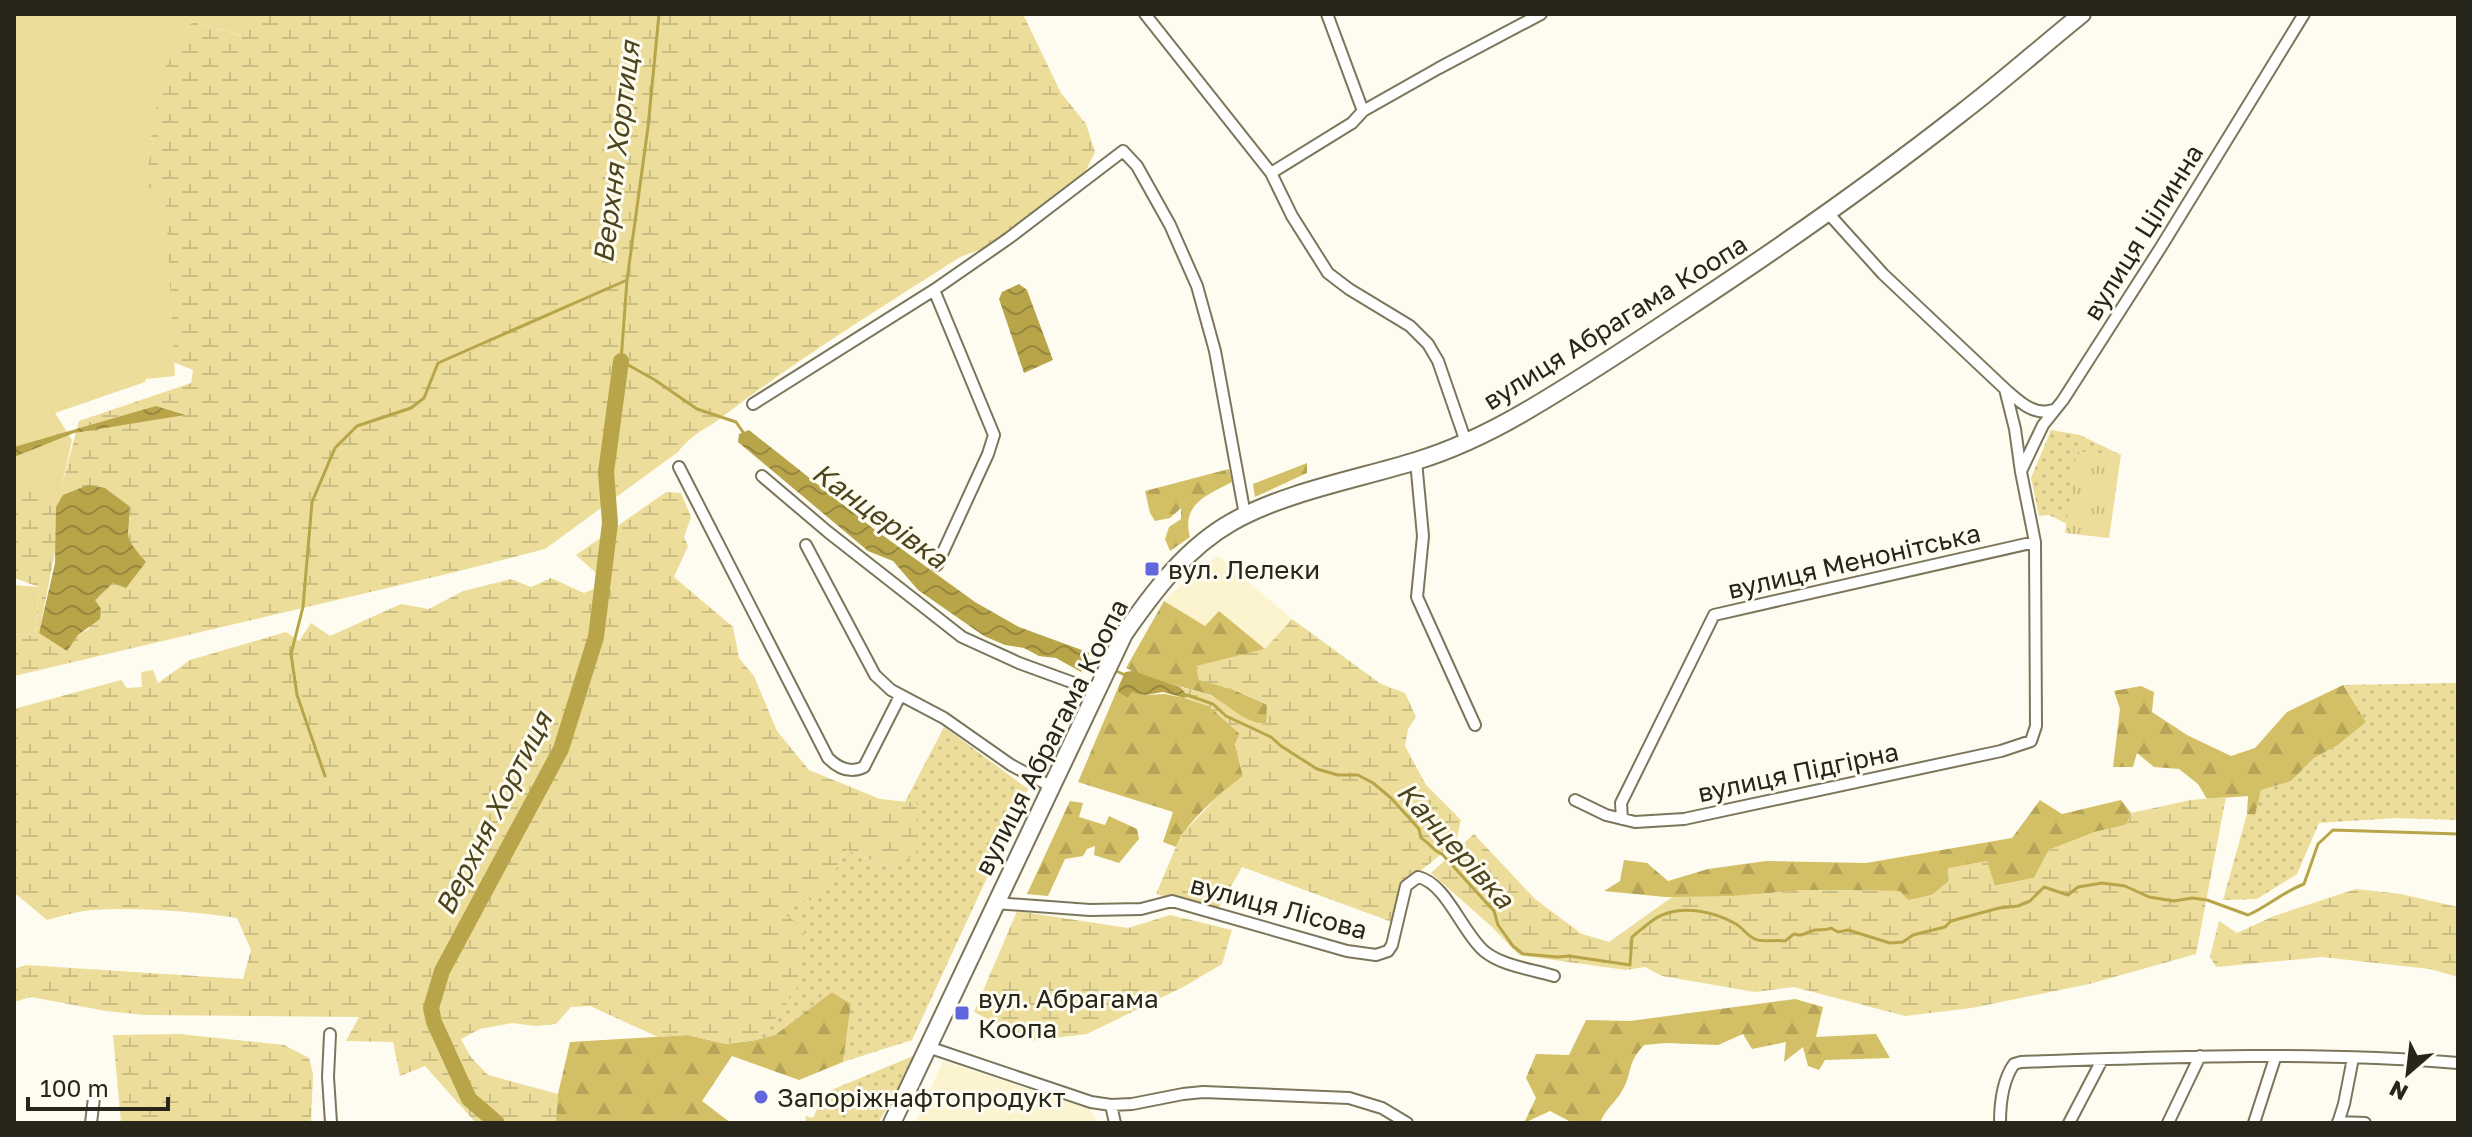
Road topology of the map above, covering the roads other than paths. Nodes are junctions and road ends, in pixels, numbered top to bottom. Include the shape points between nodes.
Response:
1 (1145, 14) edge
2 (1327, 14) edge
3 (1541, 14) edge
4 (2082, 14) edge
5 (2304, 14) edge
6 (1363, 111) junction
7 (1271, 173) junction
8 (1828, 213) junction
9 (934, 290) junction
10 (2005, 389) junction
11 (753, 404) dead end
12 (2053, 410) junction
13 (1466, 442) junction
14 (1416, 461) junction
15 (679, 467) dead end
16 (2021, 472) junction
17 (762, 476) dead end
18 (1245, 515) junction
19 (2035, 542) junction
20 (806, 545) dead end
21 (937, 565) dead end
22 (1095, 694) junction
23 (900, 696) junction
24 (1475, 725) dead end
25 (1052, 787) junction
26 (1575, 800) dead end
27 (1622, 819) junction
28 (995, 903) junction
29 (1554, 976) dead end
30 (330, 1034) dead end
31 (928, 1047) junction
32 (2200, 1056) junction
33 (2275, 1058) junction
34 (2353, 1058) junction
35 (2102, 1060) junction
36 (2458, 1063) edge
37 (95, 1089) dead end
38 (1111, 1105) junction
39 (2338, 1122) edge
40 (91, 1123) edge
41 (331, 1123) edge
42 (892, 1123) edge
43 (1115, 1123) edge
44 (1407, 1123) edge
45 (2000, 1123) edge
46 (2069, 1123) edge
47 (2168, 1123) edge
48 (2254, 1123) edge
49 (2365, 1123) edge

1 - 7 street
2 - 6 street
3 - 6 street
4 - 8 main road, вулиця Абрагама Коопа
5 - 12 street, вулиця Цілинна
6 - 7 street
7 - 13 street via 1328,273 1410,326 1428,344
8 - 10 street via 1883,274
8 - 13 main road, вулиця Абрагама Коопа via 1580,379
9 - 11 street
9 - 18 street via 1123,151 1170,225 1197,286 1215,351
9 - 21 street via 994,435
10 - 12 street via 2032,408
10 - 16 street
12 - 16 street, вулиця Цілинна
13 - 14 main road, вулиця Абрагама Коопа
14 - 18 main road, вулиця Абрагама Коопа
14 - 24 street via 1423,536 1417,597
15 - 23 street via 828,758 854,771 864,767
16 - 19 street
17 - 22 street via 962,637
18 - 22 main road, вулиця Абрагама Коопа via 1195,548 1159,584 1124,634
19 - 27 street, вулиця Менонітська via 1714,615 1621,803
19 - 27 street, вулиця Підгірна via 2036,726 2031,741 1701,816 1649,822
20 - 23 street via 875,675
22 - 25 main road, вулиця Абрагама Коопа
23 - 25 street
25 - 28 main road, вулиця Абрагама Коопа
26 - 27 street, вулиця Підгірна
28 - 29 street, вулиця Лісова via 1101,910 1181,902 1376,955 1392,945 1406,886 1418,877 1433,883 1482,950
28 - 31 main road, вулиця Абрагама Коопа
30 - 41 street
31 - 38 street
31 - 42 main road, вулиця Абрагама Коопа
32 - 33 street
32 - 35 street
32 - 47 street
33 - 34 street
33 - 48 street
34 - 36 street
34 - 39 street
35 - 45 street via 2014,1064 2002,1091
35 - 46 street
37 - 40 street
38 - 43 street
38 - 44 street via 1203,1092 1349,1098
39 - 49 street

